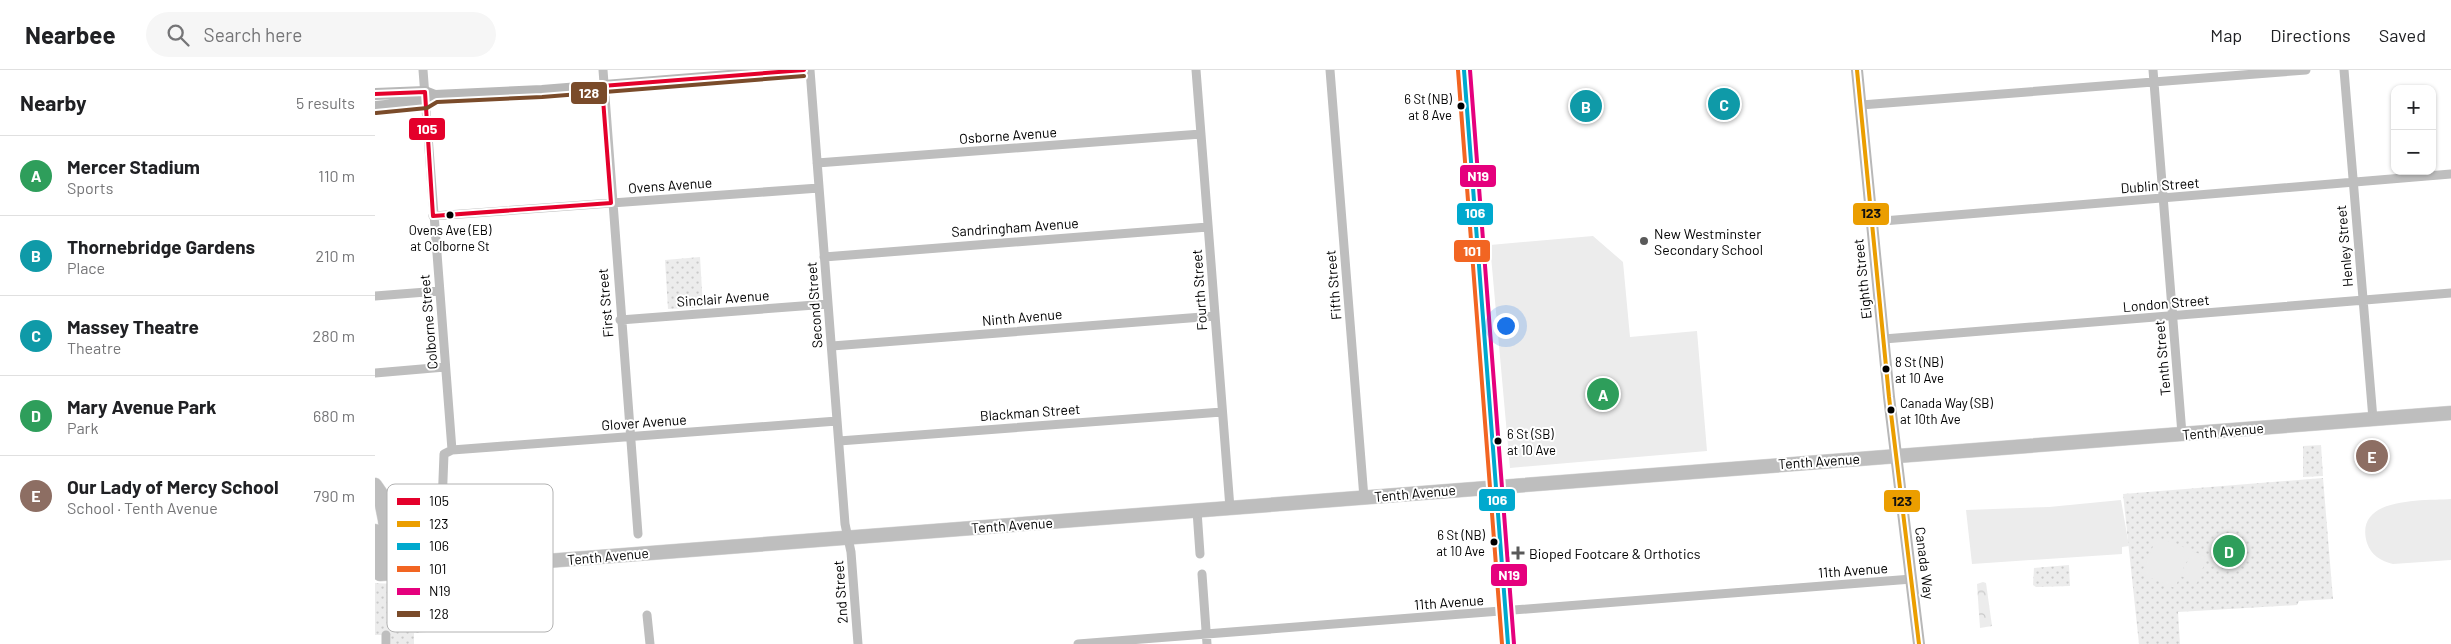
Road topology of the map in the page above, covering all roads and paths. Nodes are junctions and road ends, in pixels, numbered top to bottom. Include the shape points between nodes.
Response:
1 (423, 70) edge
2 (603, 70) edge
3 (804, 70) edge
4 (810, 70) edge
5 (1196, 70) edge
6 (1330, 70) edge
7 (1464, 70) edge
8 (1857, 70) edge
9 (2153, 70) edge
10 (2306, 70) edge
11 (2344, 70) edge
12 (2154, 82) junction
13 (602, 86) junction
14 (375, 94) edge
15 (429, 97) junction
16 (1861, 105) junction
17 (375, 107) edge
18 (1201, 134) junction
19 (817, 163) junction
20 (2451, 174) edge
21 (2353, 184) junction
22 (819, 188) junction
23 (2163, 198) junction
24 (611, 203) junction
25 (433, 216) junction
26 (1871, 222) junction
27 (1208, 227) junction
28 (825, 257) junction
29 (439, 291) junction
30 (2451, 293) edge
31 (375, 296) edge
32 (2363, 300) junction
33 (828, 304) junction
34 (1215, 316) junction
35 (2172, 317) junction
36 (620, 320) junction
37 (1883, 339) junction
38 (831, 346) junction
39 (445, 367) junction
40 (375, 373) edge
41 (1223, 412) junction
42 (2451, 413) edge
43 (2373, 419) junction
44 (837, 421) junction
45 (2181, 434) junction
46 (630, 437) junction
47 (839, 441) junction
48 (452, 450) junction
49 (1896, 456) junction
50 (443, 484) edge
51 (1496, 487) junction
52 (377, 488) edge
53 (1364, 498) junction
54 (387, 503) edge
55 (1230, 508) junction
56 (1197, 511) junction
57 (375, 531) edge
58 (638, 534) dead end
59 (848, 538) junction
60 (1200, 554) dead end
61 (553, 561) edge
62 (382, 574) edge
63 (1202, 574) dead end
64 (1912, 580) junction
65 (1505, 611) junction
66 (647, 614) dead end
67 (1207, 633) junction
68 (649, 644) edge
69 (858, 644) edge
70 (1078, 644) edge
71 (1207, 644) edge
72 (1508, 644) edge
73 (1919, 644) edge

1 - 15 street, Colborne Street
2 - 13 street, First Street
3 - 13 street
4 - 19 street, Second Street
5 - 18 street, Fourth Street
6 - 53 street, Fifth Street
7 - 51 street
8 - 16 street, Eighth Street
9 - 12 street, Tenth Street
10 - 12 street
11 - 21 street, Henley Street
12 - 16 street
12 - 23 street, Tenth Street
13 - 15 street
13 - 24 street, First Street
14 - 15 street
15 - 17 street
15 - 25 street, Colborne Street
16 - 26 street, Eighth Street
18 - 19 street, Osborne Avenue
18 - 27 street, Fourth Street
19 - 22 street, Second Street
20 - 21 street, Dublin Street
21 - 23 street, Dublin Street
21 - 32 street, Henley Street
22 - 24 street, Ovens Avenue
22 - 28 street, Second Street
23 - 26 street, Dublin Street
23 - 35 street, Tenth Street
24 - 25 street, Ovens Avenue
24 - 36 street, First Street
25 - 29 street, Colborne Street
26 - 37 street, Eighth Street
27 - 28 street, Sandringham Avenue
27 - 34 street, Fourth Street
28 - 33 street, Second Street
29 - 31 street
29 - 39 street, Colborne Street
30 - 32 street, London Street
32 - 35 street, London Street
32 - 43 street, Henley Street
33 - 36 street, Sinclair Avenue
33 - 38 street, Second Street
34 - 38 street, Ninth Avenue
34 - 41 street, Fourth Street
35 - 37 street, London Street
35 - 45 street, Tenth Street
36 - 46 street, First Street
37 - 49 street, Eighth Street
38 - 44 street, Second Street
39 - 40 street
39 - 48 street, Colborne Street
41 - 47 street, Blackman Street
41 - 55 street, Fourth Street
42 - 43 main road, Tenth Avenue
43 - 45 main road, Tenth Avenue
44 - 46 street, Glover Avenue
44 - 47 street, Second Street
45 - 49 main road, Tenth Avenue
46 - 48 street, Glover Avenue
46 - 58 street, First Street
47 - 59 street, Second Street
48 - 50 street, Colborne Street via 444,454
49 - 51 main road, Tenth Avenue
49 - 64 street, Canada Way
51 - 53 main road, Tenth Avenue
51 - 65 street
52 - 54 main road
52 - 62 main road via 385,520
53 - 55 main road, Tenth Avenue
55 - 56 main road, Tenth Avenue
56 - 59 main road, Tenth Avenue
56 - 60 street
57 - 62 main road
59 - 61 main road, Tenth Avenue
59 - 69 street, 2nd Street
63 - 67 street
64 - 65 street, 11th Avenue
64 - 73 street, Canada Way
65 - 67 street, 11th Avenue
65 - 72 street
66 - 68 street
67 - 70 street, 11th Avenue
67 - 71 street

